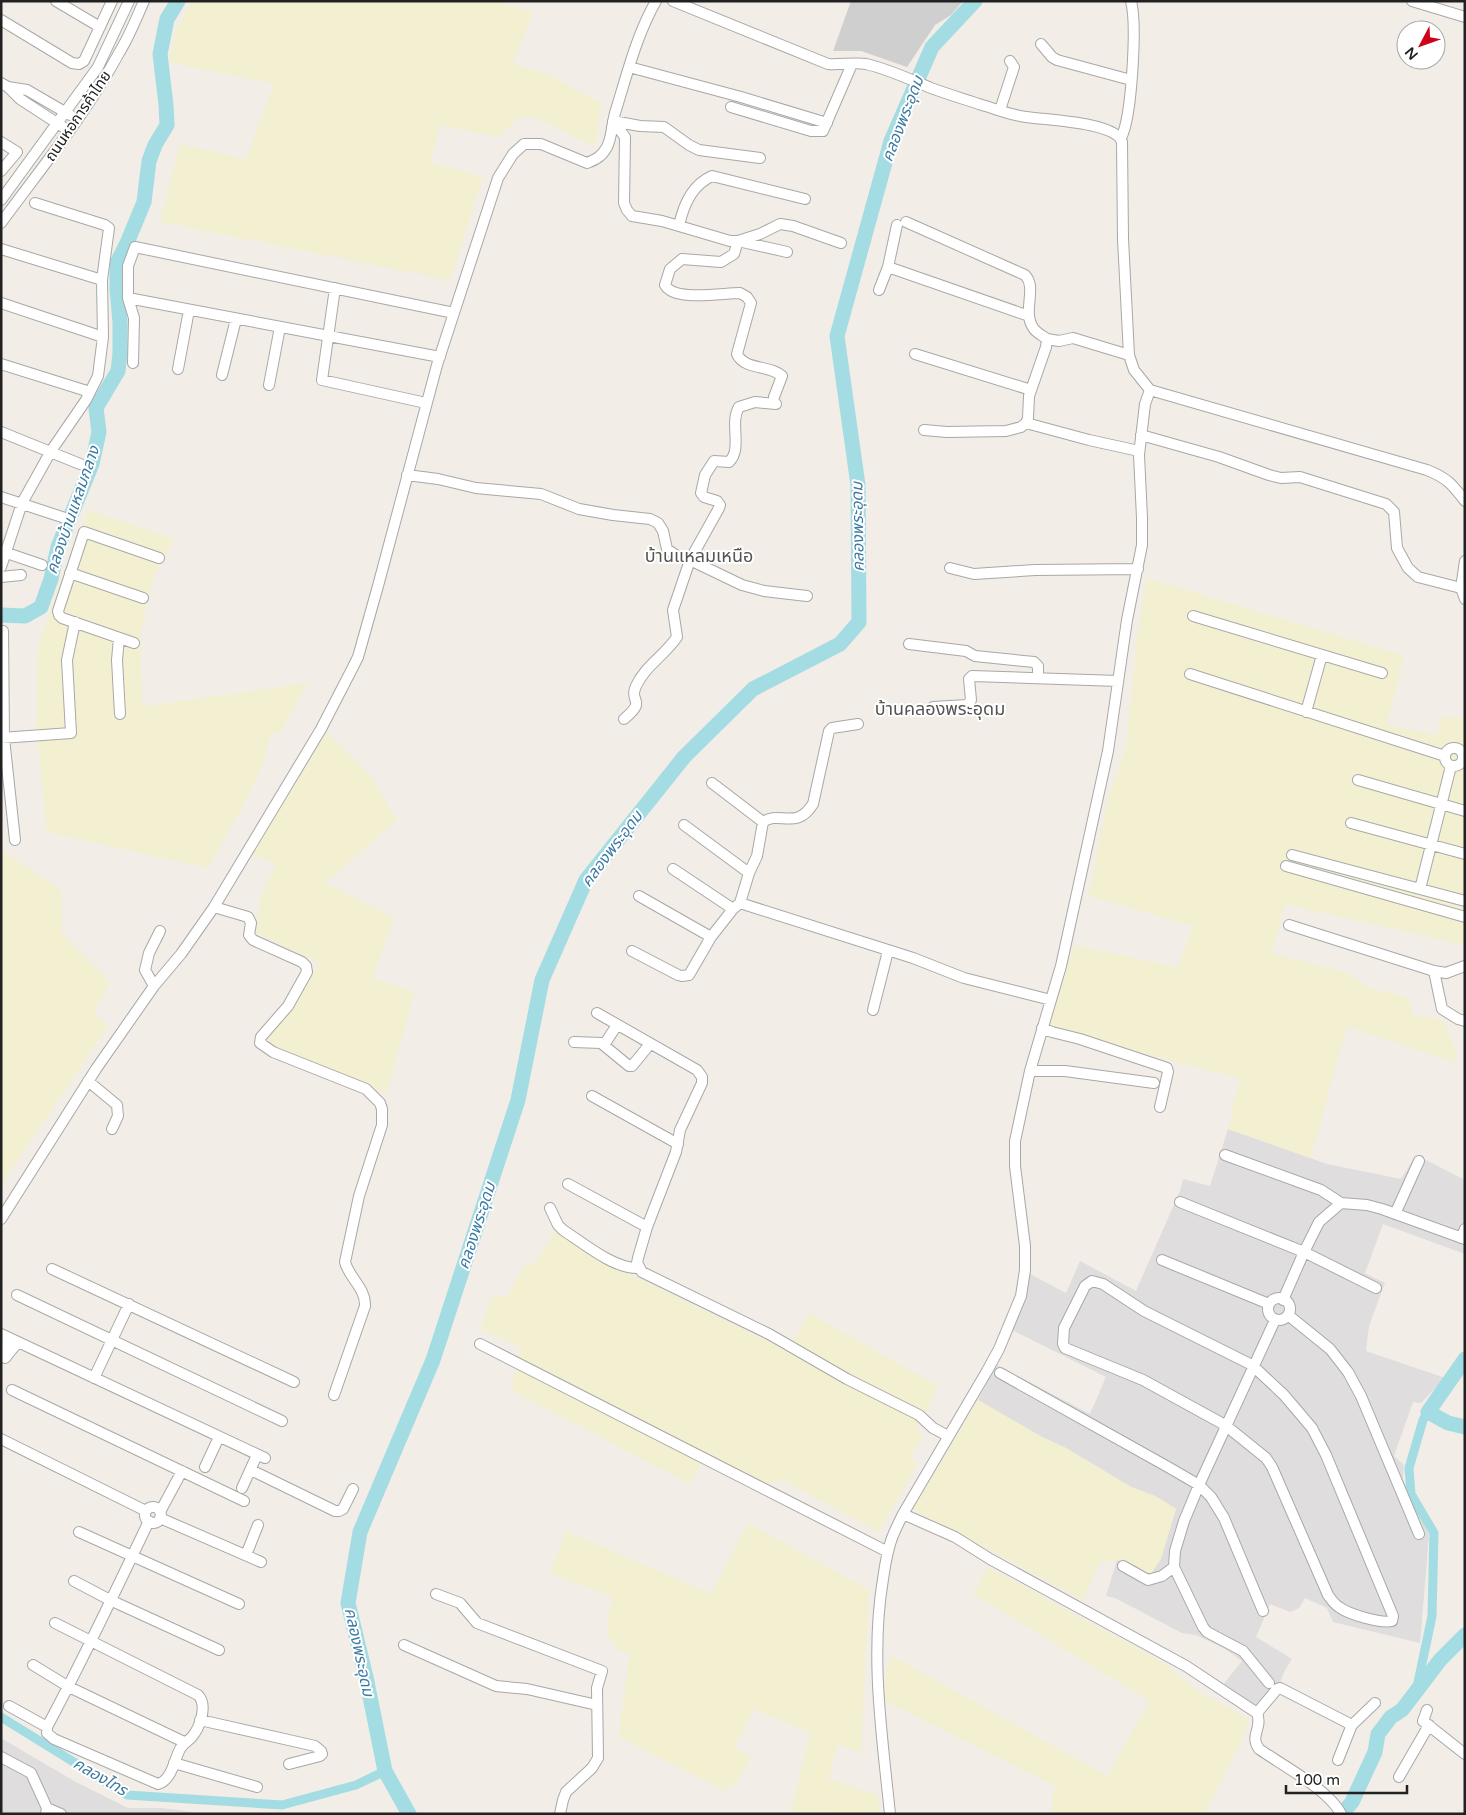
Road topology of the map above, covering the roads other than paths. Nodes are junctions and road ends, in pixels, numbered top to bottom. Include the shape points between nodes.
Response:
1 (56, 1) edge
2 (112, 1) edge
3 (129, 1) edge
4 (144, 1) edge
5 (656, 1) edge
6 (673, 1) edge
7 (1131, 1) edge
8 (1412, 1) edge
9 (1465, 17) edge
10 (1, 20) edge
11 (100, 27) junction
12 (1041, 44) dead end
13 (1010, 61) dead end
14 (852, 64) junction
15 (629, 67) junction
16 (1131, 80) junction
17 (5, 85) edge
18 (731, 107) dead end
19 (1000, 110) junction
20 (66, 113) junction
21 (77, 120) junction
22 (827, 123) junction
23 (58, 124) junction
24 (613, 124) junction
25 (69, 131) junction
26 (1121, 138) junction
27 (1, 142) edge
28 (760, 158) dead end
29 (1, 171) edge
30 (805, 198) dead end
31 (1, 200) edge
32 (35, 203) dead end
33 (1, 223) edge
34 (679, 226) junction
35 (738, 241) junction
36 (841, 242) dead end
37 (1, 249) edge
38 (787, 252) dead end
39 (888, 267) junction
40 (102, 280) junction
41 (335, 288) junction
42 (879, 290) dead end
43 (128, 298) junction
44 (1, 303) edge
45 (189, 310) junction
46 (454, 313) junction
47 (1029, 316) junction
48 (236, 319) junction
49 (280, 327) junction
50 (328, 336) junction
51 (103, 337) junction
52 (1046, 340) junction
53 (915, 354) dead end
54 (1129, 355) junction
55 (440, 357) junction
56 (133, 363) dead end
57 (1, 364) edge
58 (178, 369) dead end
59 (222, 375) dead end
60 (269, 385) dead end
61 (1031, 390) junction
62 (1150, 390) junction
63 (90, 392) junction
64 (426, 403) junction
65 (1026, 423) junction
66 (924, 430) dead end
67 (1, 432) edge
68 (1141, 436) junction
69 (51, 451) junction
70 (1139, 451) junction
71 (80, 464) dead end
72 (407, 475) junction
73 (1, 497) edge
74 (1465, 501) edge
75 (22, 503) junction
76 (65, 518) dead end
77 (4, 552) edge
78 (160, 558) dead end
79 (690, 560) junction
80 (1465, 561) edge
81 (42, 565) dead end
82 (1, 567) edge
83 (950, 568) dead end
84 (1138, 569) junction
85 (70, 573) junction
86 (21, 575) dead end
87 (1, 577) edge
88 (1461, 588) junction
89 (806, 596) dead end
90 (142, 598) dead end
91 (1465, 599) edge
92 (1193, 616) dead end
93 (75, 622) junction
94 (2, 630) edge
95 (119, 638) junction
96 (134, 643) dead end
97 (909, 644) dead end
98 (1322, 656) junction
99 (1382, 673) dead end
100 (1190, 674) dead end
101 (1038, 677) junction
102 (1118, 681) junction
103 (933, 707) dead end
104 (1306, 712) junction
105 (120, 714) dead end
106 (624, 719) dead end
107 (858, 724) dead end
108 (2, 738) edge
109 (1445, 756) junction
110 (1464, 761) edge
111 (1451, 766) junction
112 (1358, 780) dead end
113 (712, 782) dead end
114 (1442, 804) junction
115 (1465, 811) edge
116 (763, 822) junction
117 (1351, 823) dead end
118 (684, 825) dead end
119 (15, 840) dead end
120 (1431, 845) junction
121 (1465, 854) edge
122 (1292, 855) dead end
123 (1286, 866) dead end
124 (673, 869) dead end
125 (749, 873) junction
126 (1420, 889) junction
127 (639, 896) dead end
128 (1465, 901) edge
129 (737, 906) junction
130 (214, 907) junction
131 (1465, 917) edge
132 (1289, 925) dead end
133 (160, 931) dead end
134 (711, 937) junction
135 (632, 951) dead end
136 (888, 951) junction
137 (1465, 966) edge
138 (1434, 971) junction
139 (154, 986) junction
140 (1050, 1000) junction
141 (872, 1010) dead end
142 (597, 1013) dead end
143 (1465, 1021) edge
144 (617, 1025) junction
145 (1042, 1028) junction
146 (574, 1042) dead end
147 (650, 1044) junction
148 (604, 1045) junction
149 (1030, 1071) junction
150 (88, 1081) junction
151 (1154, 1083) dead end
152 (592, 1096) dead end
153 (1160, 1107) dead end
154 (112, 1129) dead end
155 (678, 1144) junction
156 (1225, 1155) dead end
157 (1419, 1161) dead end
158 (568, 1184) dead end
159 (1180, 1202) dead end
160 (1341, 1203) junction
161 (550, 1208) dead end
162 (1395, 1214) junction
163 (1, 1219) edge
164 (648, 1227) junction
165 (1464, 1235) edge
166 (1304, 1252) junction
167 (1162, 1260) dead end
168 (638, 1268) junction
169 (52, 1269) dead end
170 (1376, 1288) dead end
171 (17, 1295) dead end
172 (1284, 1300) junction
173 (129, 1304) junction
174 (1269, 1304) junction
175 (1288, 1315) junction
176 (1275, 1320) junction
177 (10, 1338) edge
178 (112, 1339) junction
179 (480, 1344) dead end
180 (3, 1354) edge
181 (1252, 1365) junction
182 (1000, 1373) dead end
183 (94, 1378) junction
184 (294, 1382) dead end
185 (12, 1390) dead end
186 (334, 1396) dead end
187 (282, 1421) dead end
188 (1225, 1425) junction
189 (948, 1436) junction
190 (219, 1437) junction
191 (1, 1440) edge
192 (205, 1467) dead end
193 (251, 1470) junction
194 (182, 1471) junction
195 (1199, 1486) junction
196 (242, 1488) dead end
197 (353, 1489) dead end
198 (244, 1501) dead end
199 (903, 1514) junction
200 (160, 1515) junction
201 (148, 1516) junction
202 (258, 1525) dead end
203 (79, 1532) dead end
204 (1419, 1534) dead end
205 (888, 1552) junction
206 (246, 1555) junction
207 (132, 1556) junction
208 (261, 1562) dead end
209 (1123, 1566) dead end
210 (1174, 1567) junction
211 (74, 1581) dead end
212 (436, 1594) dead end
213 (110, 1600) junction
214 (239, 1604) dead end
215 (1263, 1611) dead end
216 (55, 1623) dead end
217 (91, 1640) junction
218 (404, 1645) dead end
219 (220, 1650) dead end
220 (33, 1666) dead end
221 (1269, 1683) dead end
222 (69, 1687) junction
223 (1375, 1703) dead end
224 (9, 1706) dead end
225 (597, 1706) junction
226 (1427, 1710) dead end
227 (1257, 1713) junction
228 (200, 1720) junction
229 (1429, 1725) junction
230 (1351, 1726) junction
231 (47, 1727) junction
232 (184, 1742) junction
233 (1465, 1754) edge
234 (1, 1757) edge
235 (1338, 1760) dead end
236 (174, 1763) junction
237 (289, 1764) dead end
238 (1400, 1777) dead end
239 (257, 1787) dead end
240 (1339, 1810) edge
241 (46, 1811) edge
242 (61, 1814) edge
243 (560, 1814) edge
244 (890, 1814) edge

1 - 11 street
2 - 11 street
3 - 20 street, ถนนหอการค้าไทย via 98,67
4 - 21 street, ถนนหอการค้าไทย via 120,52
5 - 15 street via 645,20
6 - 14 street via 828,64
7 - 16 street
8 - 9 street
10 - 11 street via 72,63 79,64 84,61
12 - 16 street via 1057,60
13 - 19 street via 1014,67
14 - 19 street via 864,63 940,92
14 - 22 street
15 - 22 street
15 - 24 street
16 - 26 street via 1127,121
17 - 20 street via 27,90
17 - 23 street
18 - 22 street via 811,131 823,131
19 - 26 street via 1106,128
20 - 21 street
20 - 23 street, ถนนหอการค้าไทย
21 - 25 street, ถนนหอการค้าไทย
23 - 25 street
23 - 31 street, ถนนหอการค้าไทย
24 - 28 street via 664,127 698,150
24 - 34 street via 625,136 624,203 630,214
24 - 46 street via 608,145 600,157 587,163 541,144 524,144 513,154 498,178
25 - 33 street, ถนนหอการค้าไทย
26 - 54 street
27 - 29 street via 16,152
30 - 34 street via 712,176 702,182 684,204
32 - 40 street via 109,228
34 - 35 street
35 - 36 street via 780,224
35 - 38 street
35 - 79 street via 734,254 722,262 682,259 676,262 665,285 671,292 681,295 740,293 747,298 751,303 738,358 774,370 782,376 775,401 755,402 737,410 732,459 729,462 714,461 702,488 701,495 718,501 720,505
37 - 40 street
39 - 42 street
39 - 47 street
39 - 47 street via 901,224 1025,275 1030,283
40 - 51 street
41 - 43 street via 135,247 128,266
41 - 46 street
41 - 50 street
43 - 45 street
43 - 56 street via 134,318
44 - 51 street
45 - 48 street
45 - 58 street
46 - 55 street
47 - 52 street via 1034,330
48 - 49 street
48 - 59 street
49 - 50 street
49 - 60 street
50 - 55 street
50 - 64 street via 322,380
51 - 63 street via 98,376
52 - 54 street via 1073,338
52 - 61 street
53 - 61 street
54 - 62 street via 1134,370
55 - 64 street
57 - 63 street
61 - 65 street
62 - 68 street
62 - 74 street via 1428,470 1444,476
63 - 69 street
64 - 72 street
65 - 66 street via 1006,431
65 - 70 street
67 - 69 street
68 - 70 street
68 - 88 street via 1219,456 1269,476 1300,477 1386,504 1394,512 1397,548 1408,568 1418,577
69 - 71 street
69 - 75 street
70 - 84 street via 1142,546
72 - 79 street via 476,488 541,494 578,508 650,519 663,531 667,549
72 - 130 street via 358,657 320,729
73 - 75 street
75 - 76 street
75 - 77 street
77 - 81 street
77 - 82 street
78 - 85 street via 84,532
79 - 89 street via 742,585
79 - 106 street via 673,610 677,638 636,685 636,708
80 - 88 street
83 - 84 street via 974,574
84 - 102 street
85 - 90 street
85 - 93 street via 58,611 62,618
86 - 87 street
88 - 91 street
92 - 98 street
93 - 95 street
93 - 108 street via 67,660 71,733
94 - 108 street
95 - 96 street
95 - 105 street
97 - 101 street via 1034,662 1038,666
98 - 99 street
98 - 104 street
100 - 104 street
101 - 102 street
101 - 103 street via 972,676 969,679 971,700 967,706
102 - 140 street via 1108,751
104 - 109 street
107 - 116 street via 829,731 812,804 806,814 796,818 768,818
108 - 119 street
109 - 110 street via 1451,748 1457,748
109 - 111 street
110 - 111 street
111 - 114 street
112 - 114 street
113 - 116 street
114 - 115 street
114 - 120 street
116 - 125 street
117 - 120 street
118 - 125 street
120 - 121 street
120 - 126 street
122 - 126 street
123 - 131 street
124 - 129 street
125 - 129 street
126 - 128 street
127 - 134 street
129 - 134 street
129 - 136 street
130 - 139 street
130 - 186 street via 248,917 252,923 249,935 253,940 306,966 307,972 288,1006 261,1037 260,1043 274,1052 366,1089 382,1109 382,1124 359,1196 345,1262 364,1292 365,1306
132 - 138 street
133 - 139 street via 149,953 146,970
134 - 135 street via 686,976
136 - 140 street via 964,978
136 - 141 street
137 - 138 street via 1446,973
138 - 143 street via 1442,1010
139 - 150 street
140 - 145 street
142 - 144 street
144 - 147 street
144 - 148 street
145 - 149 street
145 - 153 street via 1168,1068
146 - 148 street
147 - 148 street via 632,1066
147 - 155 street via 697,1070 702,1077 680,1130
149 - 151 street via 1065,1071
149 - 189 street via 1015,1141 1025,1246 1021,1296 999,1348
150 - 154 street via 117,1105 118,1116
150 - 163 street
152 - 155 street
155 - 164 street
156 - 160 street via 1321,1190
157 - 162 street
158 - 164 street
159 - 166 street
160 - 162 street via 1367,1205
160 - 166 street via 1320,1222
161 - 168 street via 563,1230 604,1256 628,1268
162 - 165 street
164 - 168 street
166 - 170 street
166 - 172 street
167 - 174 street
168 - 189 street via 919,1415
169 - 173 street
171 - 178 street
172 - 174 street via 1274,1300
172 - 175 street via 1289,1308
173 - 178 street
173 - 184 street
174 - 176 street via 1269,1315
175 - 176 street
175 - 204 street via 1330,1349 1348,1372
176 - 181 street
177 - 180 street
177 - 183 street
178 - 183 street
178 - 187 street
179 - 205 street
181 - 188 street
181 - 188 street via 1092,1281 1085,1286 1064,1328 1063,1344 1070,1351 1143,1380
181 - 188 street via 1312,1428 1393,1616 1392,1621 1378,1621 1336,1605 1320,1579 1272,1467 1266,1458
182 - 195 street
183 - 190 street
185 - 194 street
188 - 195 street
189 - 199 street
190 - 192 street
190 - 193 street via 261,1456
191 - 201 street
193 - 196 street
193 - 197 street via 335,1511 343,1508
194 - 198 street
194 - 200 street
195 - 210 street via 1184,1521
195 - 215 street via 1211,1497 1224,1518
199 - 205 street
199 - 227 street via 955,1537 1186,1666
200 - 201 street via 155,1522
200 - 206 street
201 - 207 street
202 - 206 street
203 - 207 street
205 - 244 street via 880,1596 877,1649 879,1713
206 - 208 street
207 - 213 street
207 - 214 street
209 - 210 street via 1148,1580 1162,1576
210 - 221 street via 1202,1627 1243,1651
211 - 213 street
212 - 225 street via 460,1603 477,1623 602,1671 597,1688
213 - 217 street
213 - 219 street
216 - 217 street
217 - 222 street
217 - 228 street via 198,1695 204,1704
218 - 225 street via 496,1686 527,1689
220 - 222 street
222 - 231 street
222 - 232 street
223 - 230 street
224 - 231 street
225 - 243 street via 598,1758 566,1792
226 - 229 street via 1423,1721
227 - 230 street via 1280,1688
227 - 240 street via 1260,1721 1254,1737 1258,1749 1323,1793
228 - 232 street via 193,1736
228 - 237 street via 322,1750 320,1756
229 - 233 street
229 - 238 street
230 - 235 street
231 - 236 street via 46,1733 54,1739 158,1784 168,1778
232 - 236 street
234 - 241 street via 31,1773
236 - 239 street
241 - 242 street

